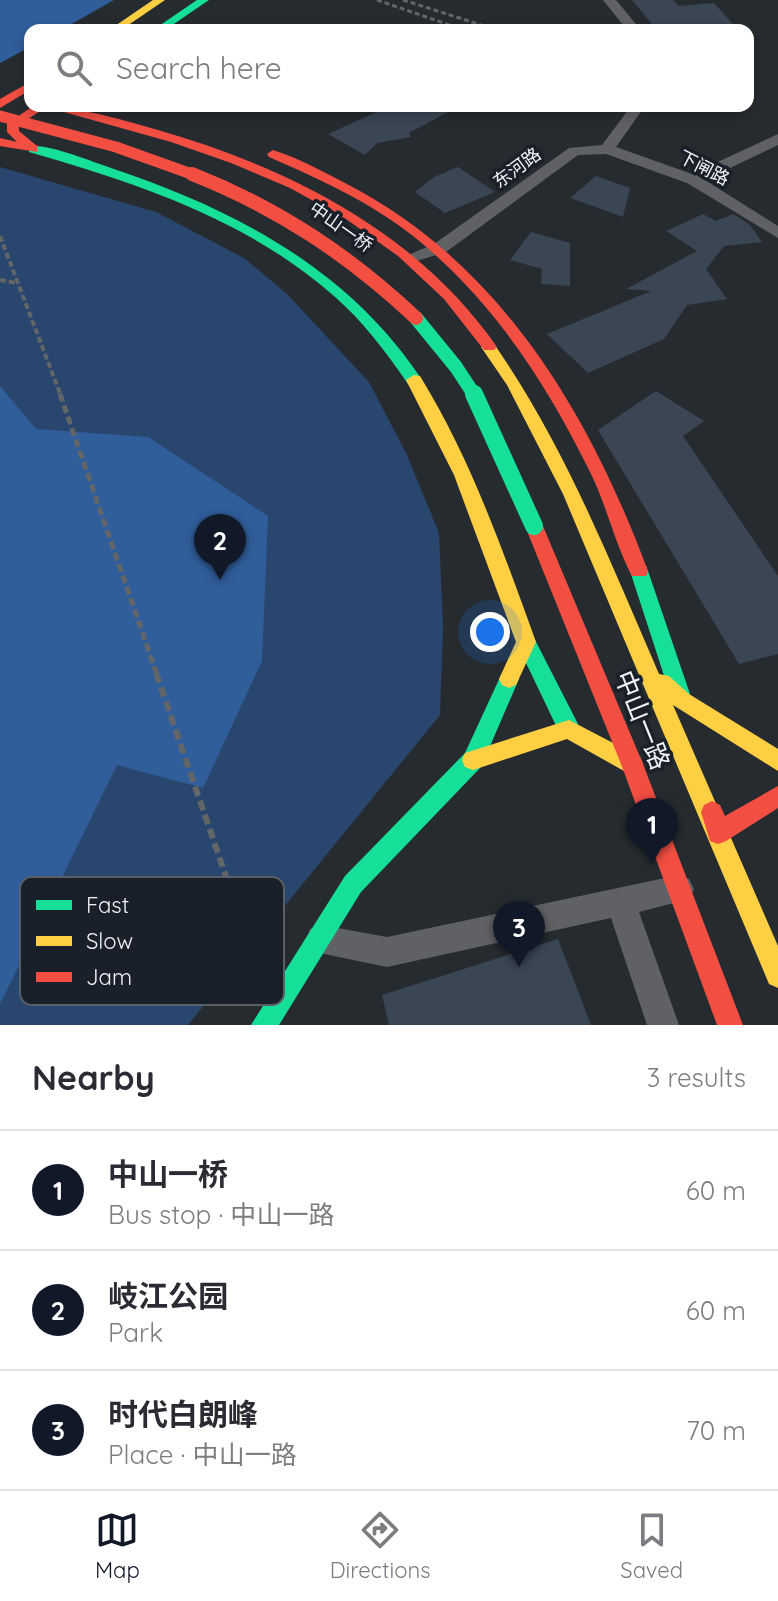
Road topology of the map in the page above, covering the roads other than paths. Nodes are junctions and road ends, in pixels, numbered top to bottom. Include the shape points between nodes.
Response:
1 (160, 0) edge
2 (204, 0) edge
3 (609, 0) edge
4 (133, 11) junction
5 (175, 19) junction
6 (120, 24) edge
7 (167, 24) edge
8 (629, 24) edge
9 (24, 89) edge
10 (0, 94) edge
11 (24, 100) edge
12 (0, 104) edge
13 (32, 112) edge
14 (73, 112) edge
15 (134, 112) edge
16 (634, 112) edge
17 (0, 116) edge
18 (231, 138) dead end
19 (778, 139) edge
20 (0, 142) edge
21 (258, 148) dead end
22 (33, 149) junction
23 (607, 149) junction
24 (693, 180) junction
25 (778, 233) edge
26 (440, 248) junction
27 (410, 258) junction
28 (585, 522) joint
29 (534, 526) joint
30 (526, 642) junction
31 (648, 669) junction
32 (682, 700) junction
33 (569, 729) junction
34 (473, 760) junction
35 (778, 761) edge
36 (632, 764) junction
37 (778, 796) edge
38 (718, 833) junction
39 (679, 889) junction
40 (620, 901) junction
41 (321, 940) junction
42 (778, 975) edge
43 (284, 995) edge
44 (277, 1005) edge
45 (264, 1025) edge
46 (663, 1025) edge
47 (730, 1025) edge

1 - 4 street
2 - 5 street
3 - 8 street
4 - 5 street
4 - 6 street
5 - 7 street
9 - 12 street
10 - 11 street
13 - 22 street via 13,124 13,132
14 - 27 street, 中山一桥 via 242,160 331,203
15 - 18 street
16 - 23 street
17 - 29 street, 中山一桥, bridge via 210,176 278,208 345,250 419,315 479,400
19 - 24 street
20 - 22 street
21 - 26 street via 314,170 378,205
22 - 30 street via 109,167 187,196 284,248 354,305 406,368 442,427
23 - 24 street, 下闸路
23 - 26 street, 东河路 via 574,151
24 - 25 street, 下闸路
26 - 27 street, 东河路
26 - 32 street via 490,300 550,380 620,518
27 - 28 street, 中山一桥 via 463,313 514,384
28 - 31 street, 中山一路
29 - 36 street, 中山一路
30 - 33 street
30 - 34 street
31 - 32 street
31 - 38 street, 中山一路
32 - 35 street
32 - 38 street
33 - 34 street
33 - 36 street
34 - 41 street via 353,884
36 - 39 street, 中山一路
37 - 38 street
38 - 42 street, 中山一路
39 - 40 street
39 - 47 street, 中山一路
40 - 41 street via 387,952
40 - 46 street
41 - 43 street
44 - 45 street

